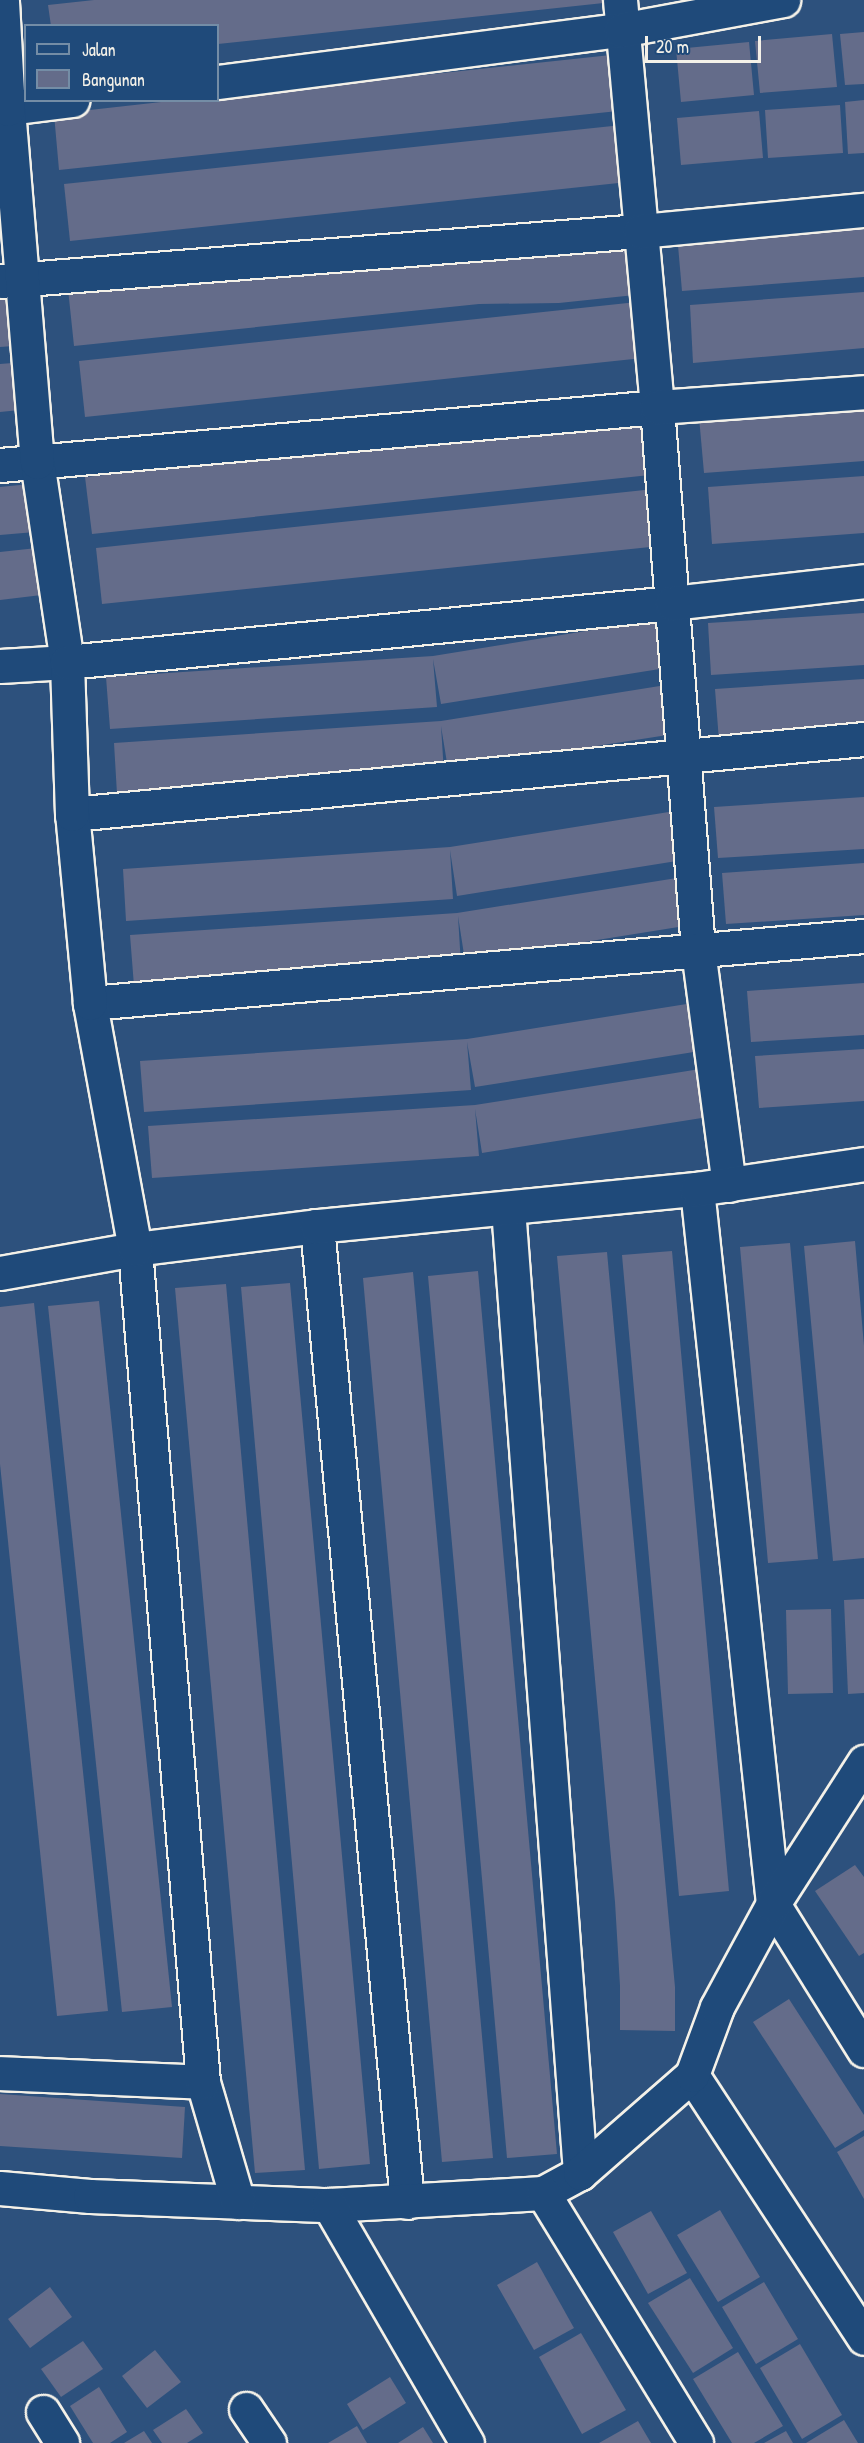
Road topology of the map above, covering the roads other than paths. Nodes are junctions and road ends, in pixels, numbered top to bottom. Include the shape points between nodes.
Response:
1 (2, 0) edge
2 (783, 0) edge
3 (620, 15) edge
4 (219, 82) edge
5 (57, 102) edge
6 (4, 109) edge
7 (864, 210) edge
8 (640, 231) junction
9 (11, 281) edge
10 (864, 392) edge
11 (657, 407) junction
12 (37, 462) junction
13 (0, 465) edge
14 (864, 581) edge
15 (672, 603) junction
16 (67, 662) junction
17 (0, 666) edge
18 (864, 740) edge
19 (682, 757) junction
20 (72, 814) junction
21 (864, 936) edge
22 (698, 950) junction
23 (90, 1003) junction
24 (864, 1164) edge
25 (729, 1185) junction
26 (697, 1189) junction
27 (508, 1208) junction
28 (317, 1226) junction
29 (135, 1249) junction
30 (0, 1273) edge
31 (864, 1762) edge
32 (773, 1904) junction
33 (864, 2050) edge
34 (0, 2073) edge
35 (692, 2075) junction
36 (202, 2082) junction
37 (580, 2173) junction
38 (0, 2188) edge
39 (543, 2193) junction
40 (238, 2202) junction
41 (407, 2202) junction
42 (329, 2205) junction
43 (864, 2338) edge
44 (246, 2409) dead end
45 (43, 2412) dead end
46 (62, 2443) edge
47 (269, 2443) edge
48 (467, 2443) edge
49 (696, 2443) edge

1 - 6 street
2 - 3 street
3 - 4 street
3 - 8 street
5 - 6 street
6 - 9 street
7 - 8 street
8 - 9 street
8 - 11 street
9 - 12 street
10 - 11 street
11 - 12 street
11 - 15 street
12 - 13 street
12 - 16 street
14 - 15 street
15 - 16 street
15 - 19 street
16 - 17 street
16 - 20 street
18 - 19 street
19 - 20 street
19 - 22 street
20 - 23 street
21 - 22 street
22 - 23 street
22 - 25 street
23 - 29 street
24 - 25 street
25 - 26 street
26 - 27 street
26 - 32 street
27 - 28 street
27 - 37 street
28 - 29 street
28 - 41 street
29 - 30 street
29 - 36 street
31 - 32 street
32 - 33 street
32 - 35 street via 717,2007
34 - 36 street
35 - 37 street
35 - 43 street
36 - 40 street
37 - 39 street
38 - 40 street
39 - 41 street
39 - 49 street
40 - 42 street
41 - 42 street
42 - 48 street
44 - 47 street
45 - 46 street

